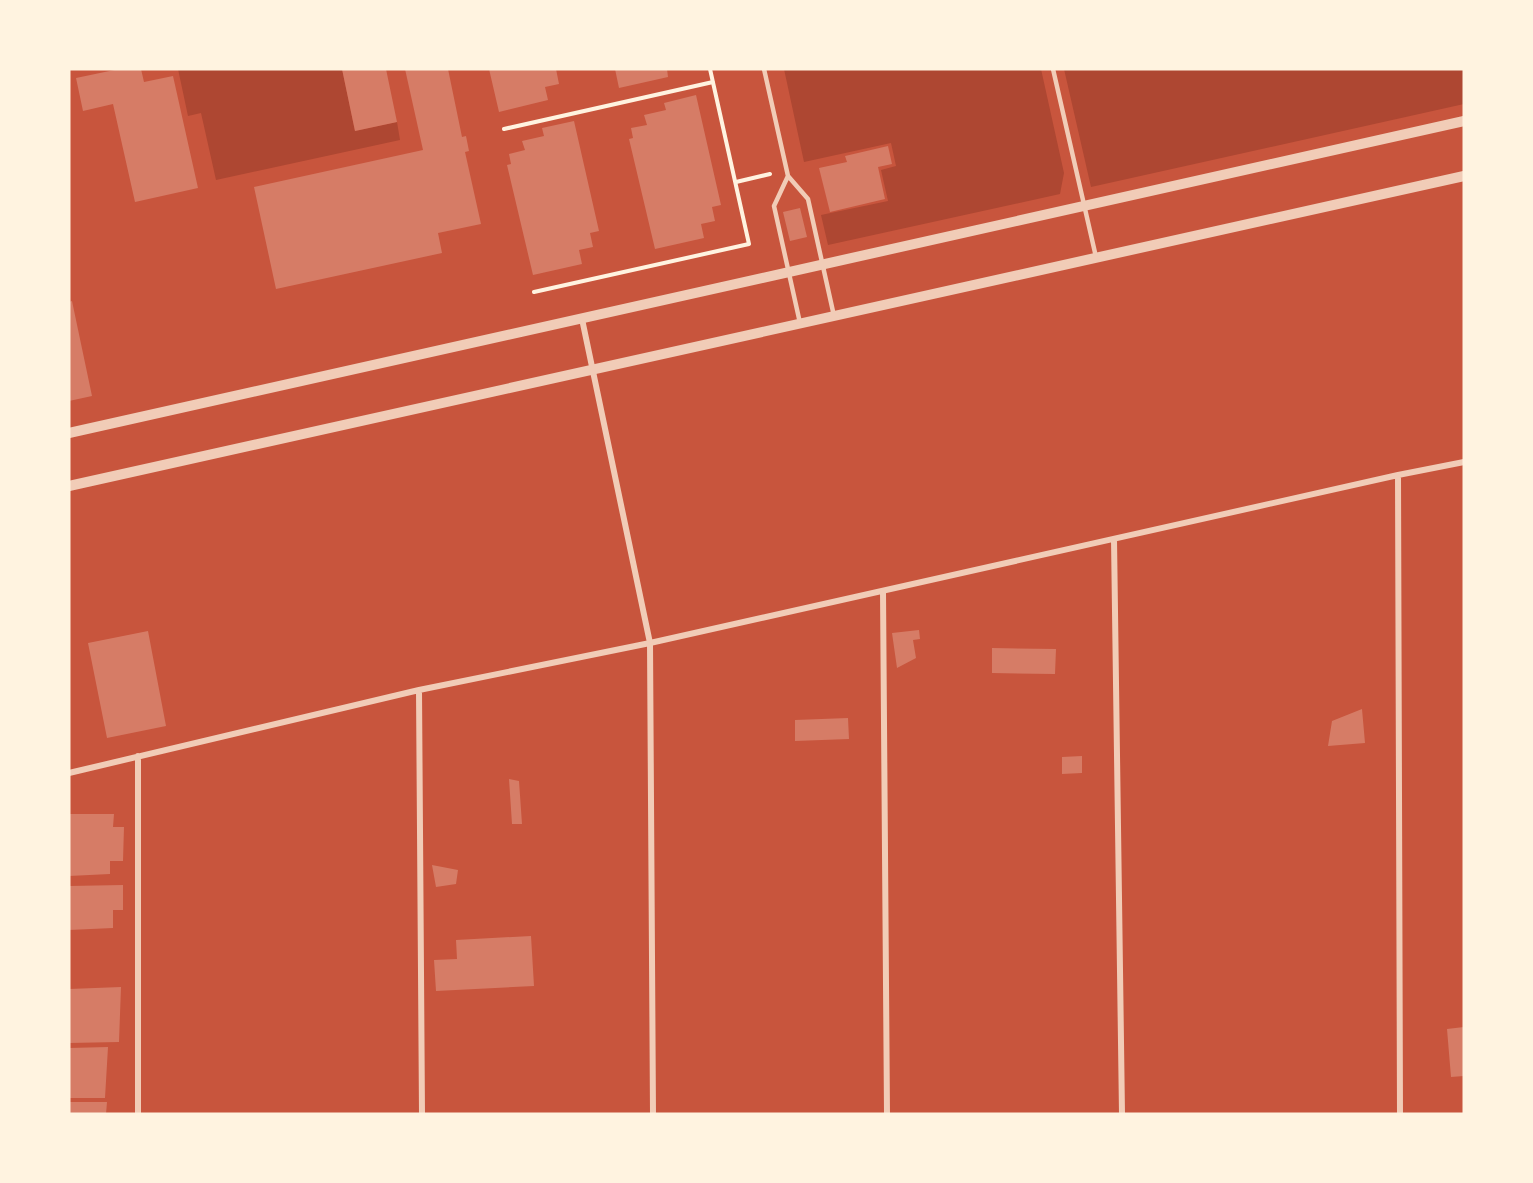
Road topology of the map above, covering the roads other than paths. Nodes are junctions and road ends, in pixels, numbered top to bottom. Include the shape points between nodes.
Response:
1 (764, 69) edge
2 (1053, 69) edge
3 (1464, 121) edge
4 (787, 173) junction
5 (1464, 176) edge
6 (1084, 206) junction
7 (1096, 257) junction
8 (823, 264) junction
9 (789, 272) junction
10 (834, 316) junction
11 (582, 319) junction
12 (800, 323) junction
13 (593, 369) junction
14 (69, 433) edge
15 (1464, 462) edge
16 (1398, 476) junction
17 (69, 486) edge
18 (1114, 538) junction
19 (883, 591) junction
20 (650, 643) junction
21 (419, 690) junction
22 (138, 756) junction
23 (69, 773) edge
24 (138, 1114) edge
25 (422, 1114) edge
26 (653, 1114) edge
27 (887, 1114) edge
28 (1122, 1114) edge
29 (1400, 1114) edge

1 - 4 lane
2 - 6 lane
3 - 6 street
4 - 8 lane via 808,199
4 - 9 lane via 774,206
5 - 7 street
6 - 7 lane
6 - 8 street
7 - 10 street
8 - 9 street
8 - 10 lane
9 - 11 street
9 - 12 lane
10 - 12 street
11 - 13 street
11 - 14 street
12 - 13 street
13 - 17 street
13 - 20 street
15 - 16 street
16 - 18 street
16 - 29 street
18 - 19 street
18 - 28 street
19 - 20 street
19 - 27 street
20 - 21 street
20 - 26 street
21 - 22 street
21 - 25 street
22 - 23 street
22 - 24 street

